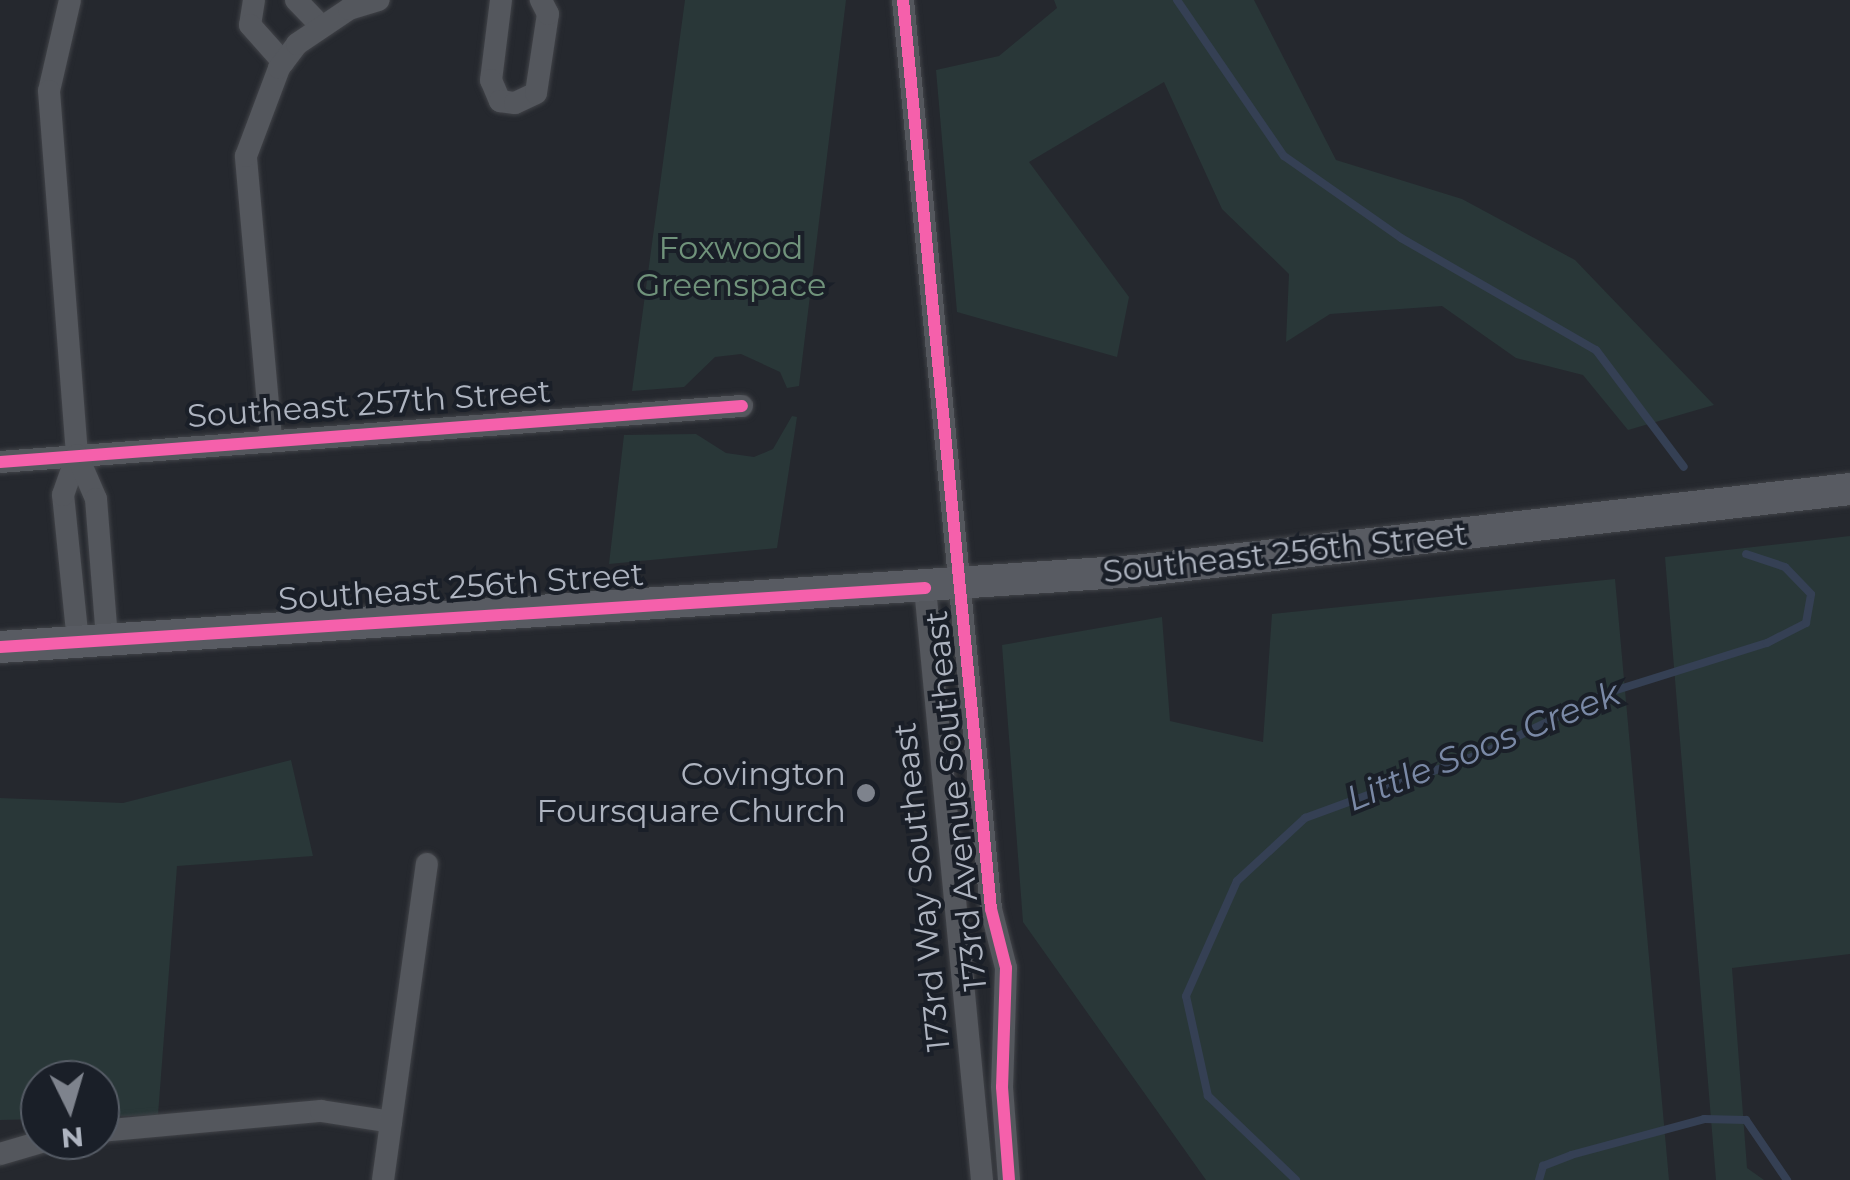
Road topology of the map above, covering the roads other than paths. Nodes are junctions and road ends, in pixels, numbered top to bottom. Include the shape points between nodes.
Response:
1 (70, 0) edge
2 (254, 0) edge
3 (296, 0) edge
4 (380, 0) edge
5 (501, 0) edge
6 (541, 0) edge
7 (903, 0) edge
8 (321, 26) junction
9 (284, 62) junction
10 (742, 406) dead end
11 (272, 438) junction
12 (76, 455) junction
13 (0, 462) edge
14 (1850, 489) edge
15 (962, 584) junction
16 (925, 588) junction
17 (93, 641) junction
18 (0, 647) edge
19 (427, 864) dead end
20 (391, 1122) junction
21 (120, 1129) edge
22 (383, 1180) edge
23 (982, 1180) edge
24 (1009, 1180) edge

1 - 12 street via 49,90
2 - 9 street via 250,26
3 - 8 street
4 - 8 street
5 - 6 street via 491,80 500,101 515,104 536,93 548,14
7 - 15 street, 173rd Avenue Southeast
8 - 9 street
9 - 11 street via 246,169
10 - 11 street, Southeast 257th Street
11 - 12 street, Southeast 257th Street
12 - 13 street, Southeast 257th Street
12 - 17 street via 96,499
12 - 17 street via 63,495
14 - 15 main road, Southeast 256th Street via 1154,569
15 - 16 main road, Southeast 256th Street
15 - 24 street, 173rd Avenue Southeast via 991,909 1006,968 1002,1086
16 - 17 main road, Southeast 256th Street
16 - 23 street, 173rd Way Southeast
17 - 18 main road, Southeast 256th Street
19 - 20 street
20 - 21 street via 321,1111
20 - 22 street

